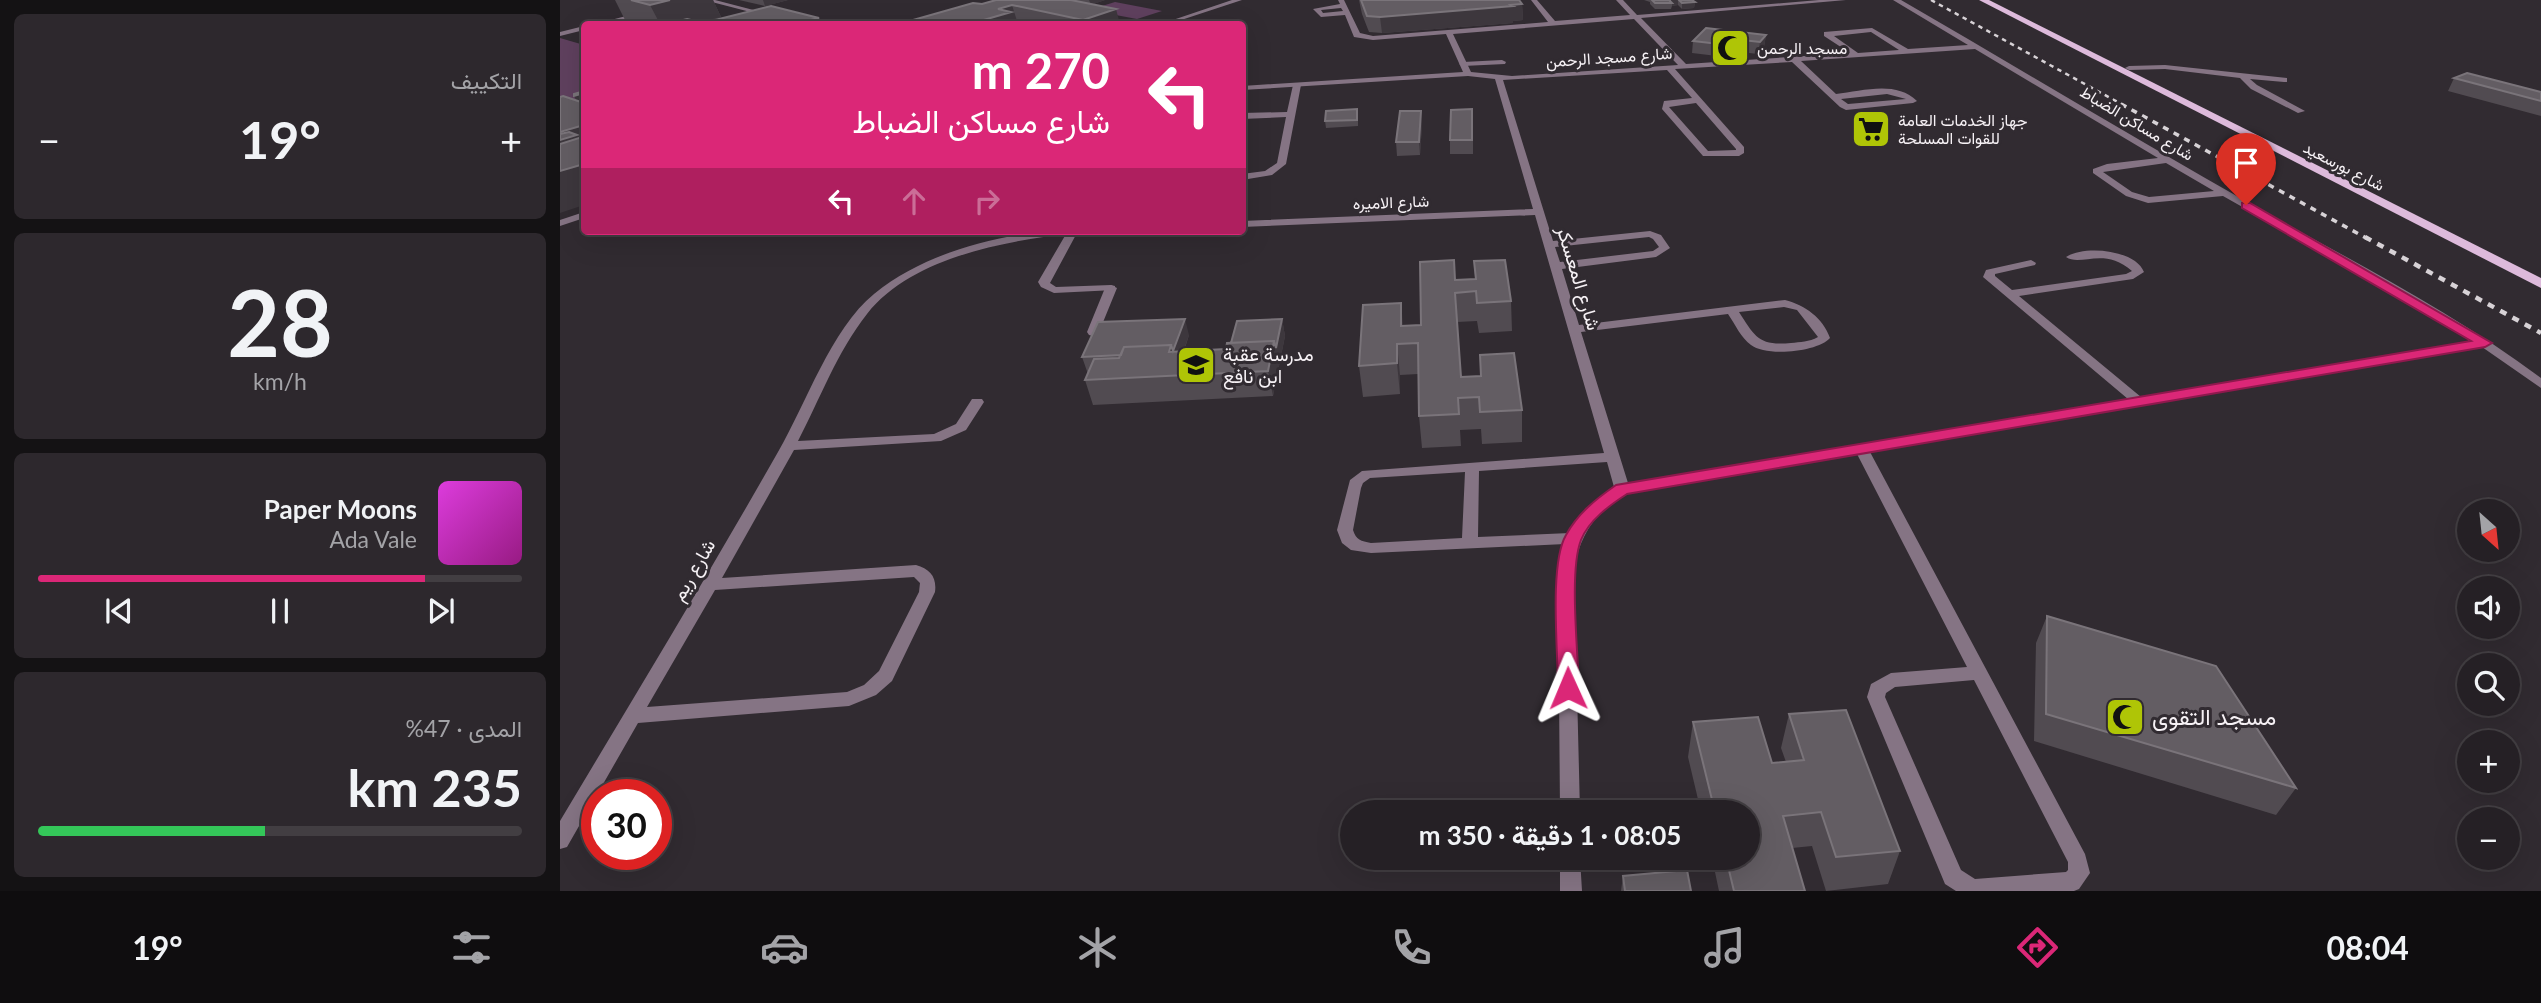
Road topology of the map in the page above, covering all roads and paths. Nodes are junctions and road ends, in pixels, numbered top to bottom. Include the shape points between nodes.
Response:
1 (707, 0) edge
2 (1239, 0) edge
3 (1534, 0) edge
4 (1619, 0) edge
5 (1730, 0) edge
6 (1843, 0) edge
7 (1896, 0) edge
8 (1983, 0) edge
9 (1994, 0) edge
10 (1344, 6) edge
11 (1741, 8) junction
12 (646, 13) dead end
13 (775, 16) edge
14 (1635, 17) junction
15 (612, 21) edge
16 (1173, 21) edge
17 (1553, 23) junction
18 (581, 29) edge
19 (1449, 32) junction
20 (563, 33) edge
21 (581, 36) edge
22 (1977, 47) junction
23 (1906, 52) junction
24 (1857, 55) junction
25 (1794, 59) junction
26 (1502, 62) dead end
27 (1464, 64) junction
28 (1684, 65) junction
29 (1668, 66) junction
30 (2124, 69) junction
31 (1468, 74) junction
32 (2243, 76) junction
33 (1499, 78) junction
34 (2284, 80) dead end
35 (1297, 85) junction
36 (1246, 88) edge
37 (1835, 97) junction
38 (1698, 100) junction
39 (2301, 111) dead end
40 (1292, 114) junction
41 (1246, 117) edge
42 (2169, 160) junction
43 (1246, 177) edge
44 (2224, 193) junction
45 (1540, 212) junction
46 (581, 216) edge
47 (560, 223) edge
48 (1246, 224) edge
49 (1043, 235) edge
50 (1069, 235) edge
51 (1550, 244) junction
52 (2071, 257) dead end
53 (2031, 263) dead end
54 (1556, 266) junction
55 (2541, 270) edge
56 (2541, 284) edge
57 (2011, 294) junction
58 (1731, 309) junction
59 (1576, 329) junction
60 (1093, 332) edge
61 (2485, 343) junction
62 (2541, 384) edge
63 (2138, 401) junction
64 (976, 402) dead end
65 (789, 446) junction
66 (1861, 448) junction
67 (1613, 457) junction
68 (1472, 466) junction
69 (1622, 489) junction
70 (1573, 538) junction
71 (1470, 543) junction
72 (708, 585) junction
73 (1979, 673) junction
74 (632, 716) junction
75 (1570, 800) edge
76 (560, 840) edge
77 (1570, 870) edge
78 (1571, 891) edge

1 - 13 street
2 - 16 street
3 - 17 street
4 - 14 street
5 - 11 street
6 - 11 street
7 - 22 street, شارع مساكن الضباط
8 - 30 main road, شارع بورسعيد
9 - 30 main road, شارع بورسعيد
10 - 19 street via 1357,35 1373,38
11 - 14 street
12 - 15 street
14 - 17 street
14 - 28 street
17 - 19 street
18 - 20 street
19 - 27 street
20 - 21 street
22 - 23 street, شارع مسجد الرحمن
22 - 42 street, شارع مساكن الضباط
23 - 24 street, شارع مسجد الرحمن
23 - 24 street via 1872,30 1828,34
24 - 25 street, شارع مسجد الرحمن
25 - 28 street, شارع مسجد الرحمن
25 - 37 street
26 - 27 street
27 - 31 street
28 - 29 street, شارع مسجد الرحمن
29 - 33 street, شارع مسجد الرحمن
29 - 38 street
30 - 32 street via 2165,67
30 - 55 main road, شارع بورسعيد
30 - 56 main road, شارع بورسعيد
31 - 33 street, شارع مسجد الرحمن
31 - 35 street, شارع مسجد الرحمن
32 - 34 street
32 - 39 street via 2254,87
33 - 45 street, شارع المعسكر
35 - 36 street, شارع مسجد الرحمن
35 - 40 street
37 - 37 street via 1850,107 1913,101 1894,92
38 - 38 street via 1741,149 1739,153 1706,154 1665,107
40 - 41 street
40 - 43 street via 1281,164 1263,175
42 - 44 street, شارع مساكن الضباط
42 - 44 street via 2096,171 2129,194 2148,200
44 - 61 street, شارع مساكن الضباط
45 - 48 street, شارع الاميره
45 - 51 street, شارع المعسكر
46 - 47 street
49 - 65 street, شارع ريم via 1001,241 931,264 875,298 857,317
50 - 60 street via 1044,282 1054,289 1111,288
51 - 54 street, شارع المعسكر
51 - 54 street via 1650,234 1665,248 1656,254
52 - 57 street via 2114,254 2138,272
53 - 57 street via 1990,272
54 - 59 street, شارع المعسكر
57 - 63 street
58 - 58 street via 1795,305 1824,338 1811,344 1762,348
58 - 59 street
59 - 67 street, شارع المعسكر
61 - 62 street, شارع مساكن الضباط
61 - 63 street
63 - 66 street
64 - 65 street via 961,427 936,438
65 - 72 street, شارع ريم
66 - 69 street
66 - 73 street
67 - 68 street
67 - 69 street, شارع المعسكر
68 - 71 street
68 - 71 street via 1367,474 1357,480 1345,530 1357,546 1371,548
69 - 70 street via 1597,506
70 - 71 street
70 - 75 street via 1566,568
72 - 74 street, شارع ريم
72 - 74 street via 916,571 928,583 886,676 870,690 849,699
73 - 73 street via 2078,861 2079,873 2071,882 1972,889 1954,877 1876,696 1877,689 1891,680
74 - 76 street, شارع ريم
77 - 78 street

